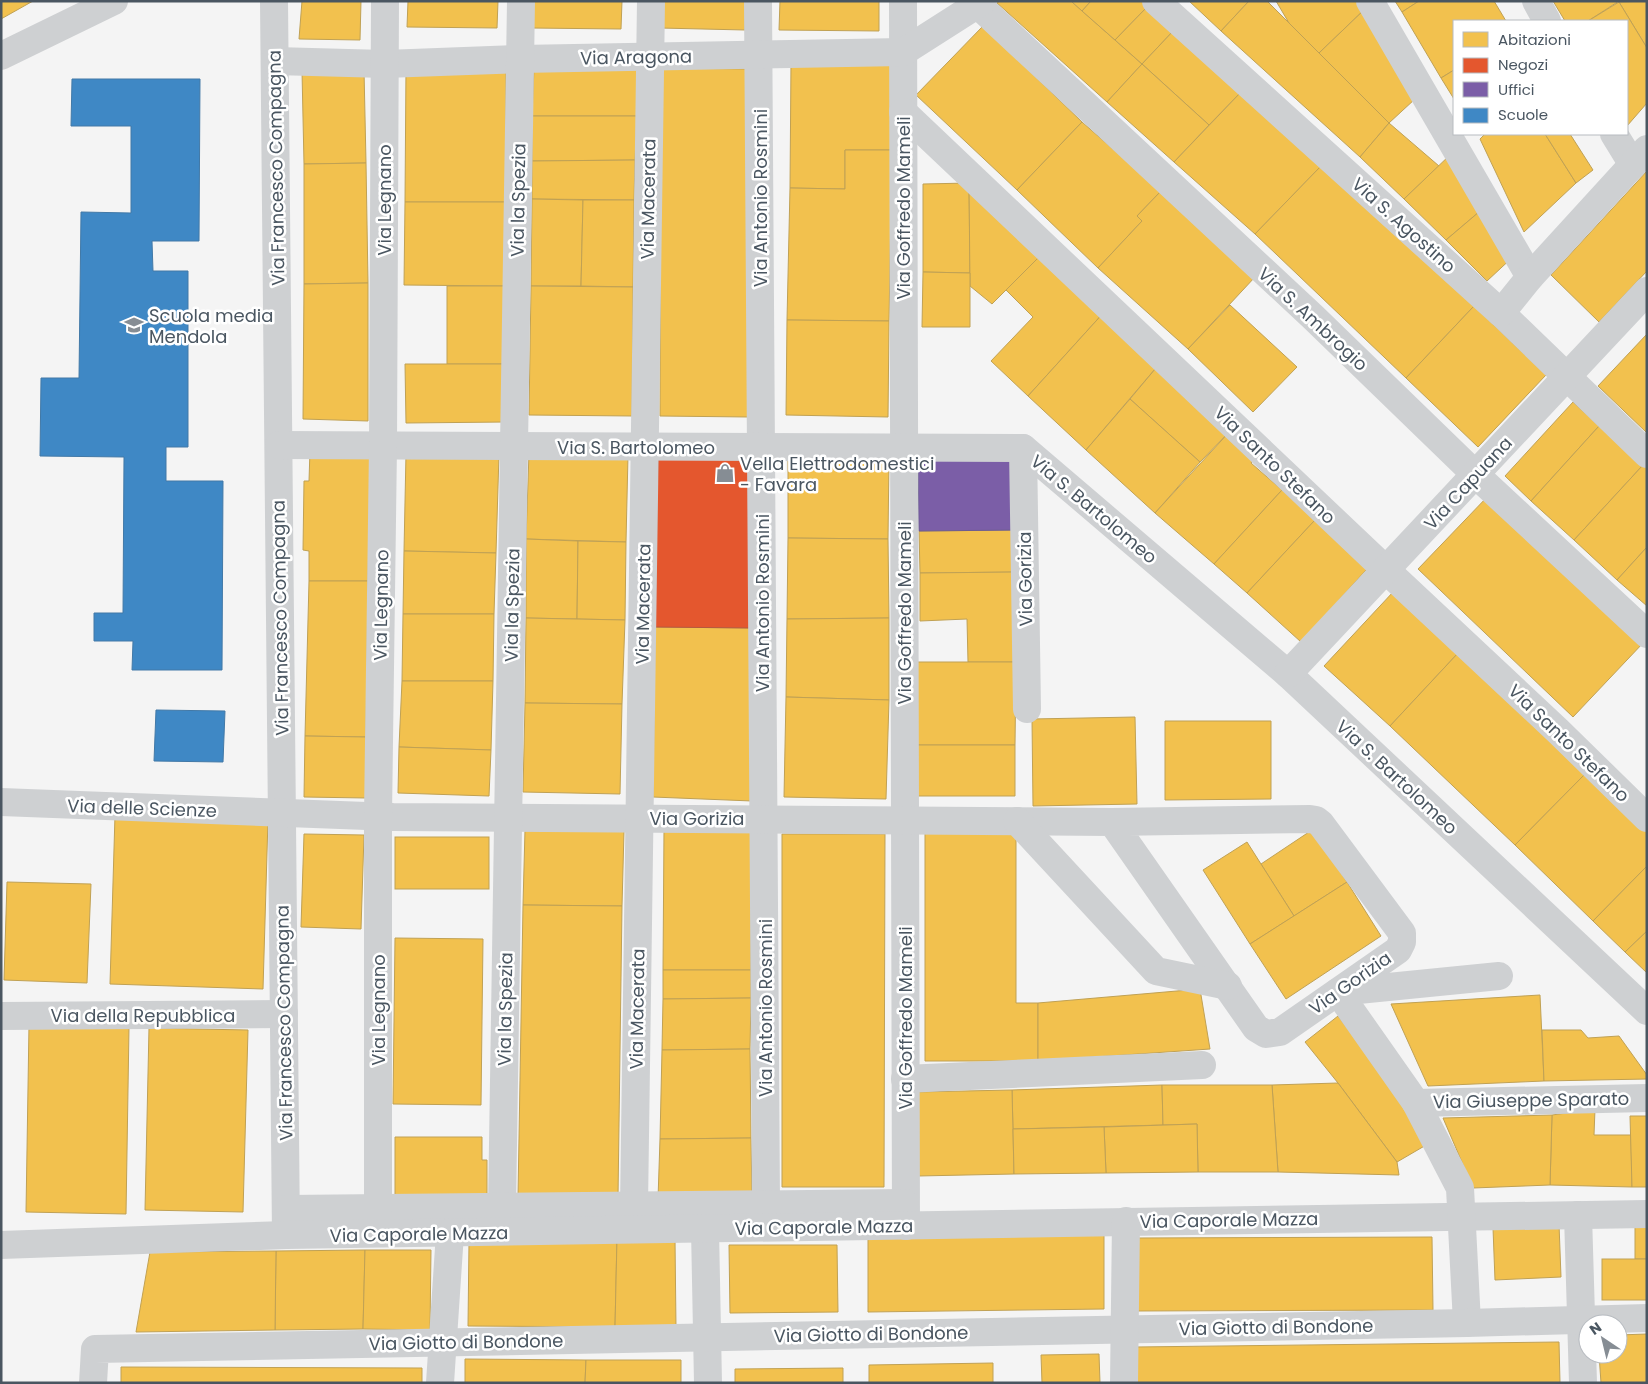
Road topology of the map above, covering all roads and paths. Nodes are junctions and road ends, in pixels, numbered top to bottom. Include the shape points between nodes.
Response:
1 (274, 1) edge
2 (385, 1) edge
3 (521, 1) edge
4 (651, 1) edge
5 (758, 1) edge
6 (903, 1) edge
7 (1156, 1) edge
8 (1370, 1) edge
9 (1536, 1) edge
10 (107, 3) edge
11 (981, 3) edge
12 (1547, 20) edge
13 (903, 52) junction
14 (759, 54) junction
15 (1, 56) edge
16 (650, 57) junction
17 (520, 59) junction
18 (275, 61) junction
19 (385, 64) junction
20 (903, 112) junction
21 (1615, 135) edge
22 (1640, 157) edge
23 (1530, 277) junction
24 (1647, 291) edge
25 (1500, 313) junction
26 (1566, 376) junction
27 (279, 445) junction
28 (383, 446) junction
29 (514, 446) junction
30 (646, 447) junction
31 (761, 448) junction
32 (903, 448) junction
33 (1022, 448) junction
34 (1647, 454) edge
35 (1476, 475) junction
36 (1386, 570) junction
37 (1647, 634) edge
38 (1288, 674) junction
39 (1027, 709) dead end
40 (1, 802) edge
41 (282, 813) junction
42 (378, 816) junction
43 (508, 817) junction
44 (639, 818) junction
45 (1647, 818) edge
46 (764, 819) junction
47 (904, 820) junction
48 (1017, 821) junction
49 (1112, 822) junction
50 (1499, 976) dead end
51 (1228, 986) junction
52 (1338, 992) junction
53 (1647, 1011) edge
54 (284, 1014) junction
55 (1, 1016) edge
56 (1202, 1065) dead end
57 (905, 1079) junction
58 (1647, 1098) edge
59 (1416, 1103) junction
60 (766, 1205) junction
61 (634, 1207) junction
62 (502, 1208) junction
63 (378, 1209) junction
64 (1647, 1214) edge
65 (906, 1215) junction
66 (1578, 1215) junction
67 (1463, 1216) junction
68 (286, 1222) junction
69 (1126, 1222) junction
70 (705, 1229) junction
71 (450, 1233) junction
72 (1, 1245) edge
73 (1581, 1314) edge
74 (1647, 1318) edge
75 (1628, 1319) edge
76 (1578, 1320) edge
77 (1467, 1323) junction
78 (1124, 1329) junction
79 (707, 1337) junction
80 (442, 1342) junction
81 (1582, 1364) edge
82 (93, 1383) edge
83 (440, 1383) edge
84 (708, 1383) edge
85 (1124, 1383) edge
86 (1583, 1383) edge

1 - 18 street, Via Francesco Compagna
2 - 19 street, Via Legnano
3 - 17 street, Via la Spezia
4 - 16 street, Via Macerata
5 - 14 street, Via Antonio Rosmini
6 - 13 street, Via Goffredo Mameli
7 - 25 street, Via S. Agostino
8 - 23 street
9 - 12 street
10 - 15 street
11 - 13 street
11 - 35 street, Via S. Ambrogio
13 - 14 street, Via Aragona
13 - 20 street, Via Goffredo Mameli
14 - 16 street, Via Aragona
14 - 31 street, Via Antonio Rosmini
16 - 17 street, Via Aragona
16 - 30 street, Via Macerata
17 - 19 street, Via Aragona
17 - 29 street, Via la Spezia
18 - 19 street, Via Aragona
18 - 27 street, Via Francesco Compagna
19 - 28 street, Via Legnano
20 - 32 street, Via Goffredo Mameli
20 - 36 street, Via Santo Stefano
21 - 22 street
22 - 23 street
23 - 25 street
24 - 26 street, Via Capuana
25 - 26 street, Via S. Agostino
26 - 34 street, Via S. Agostino
26 - 35 street, Via Capuana
27 - 28 street, Via S. Bartolomeo
27 - 41 street, Via Francesco Compagna
28 - 29 street, Via S. Bartolomeo
28 - 42 street, Via Legnano
29 - 30 street, Via S. Bartolomeo
29 - 43 street, Via la Spezia
30 - 31 street, Via S. Bartolomeo
30 - 44 street, Via Macerata
31 - 32 street, Via S. Bartolomeo
31 - 46 street, Via Antonio Rosmini
32 - 33 street, Via S. Bartolomeo
32 - 47 street, Via Goffredo Mameli
33 - 38 street, Via S. Bartolomeo
33 - 39 street, Via Gorizia
35 - 36 street, Via Capuana
35 - 37 street, Via S. Ambrogio
36 - 38 street, Via Capuana
36 - 45 street, Via Santo Stefano
38 - 53 street, Via S. Bartolomeo
40 - 41 street, Via delle Scienze
41 - 42 street, Via Gorizia
41 - 54 street, Via Francesco Compagna
42 - 43 street, Via Gorizia
42 - 63 street, Via Legnano
43 - 44 street, Via Gorizia
43 - 62 street, Via la Spezia
44 - 46 street, Via Gorizia
44 - 61 street, Via Macerata
46 - 47 street, Via Gorizia
46 - 60 street, Via Antonio Rosmini
47 - 48 street, Via Gorizia
47 - 57 street, Via Goffredo Mameli
48 - 49 street, Via Gorizia
48 - 51 street via 1156,971
49 - 51 street, Via Gorizia
49 - 52 street, Via Gorizia via 1316,820 1402,933 1398,950
50 - 52 street
51 - 52 street, Via Gorizia via 1256,1028 1266,1034 1280,1032
52 - 59 street, Via Giuseppe Sparato
54 - 55 street, Via della Repubblica
54 - 68 street, Via Francesco Compagna
56 - 57 street
57 - 65 street, Via Goffredo Mameli
58 - 59 street, Via Giuseppe Sparato
59 - 67 street, Via Giuseppe Sparato via 1460,1188
60 - 61 street, Via Caporale Mazza
60 - 65 street, Via Caporale Mazza
61 - 62 street, Via Caporale Mazza
62 - 63 street, Via Caporale Mazza
63 - 68 street, Via Caporale Mazza
64 - 66 street, Via Caporale Mazza
65 - 69 street, Via Caporale Mazza
65 - 70 street, Via Caporale Mazza
66 - 67 street, Via Caporale Mazza
66 - 73 street
67 - 69 street, Via Caporale Mazza
67 - 77 street, Via Giuseppe Sparato
68 - 71 street, Via Caporale Mazza
68 - 72 street, Via Caporale Mazza
69 - 78 street
70 - 71 street, Via Caporale Mazza
70 - 79 street
71 - 80 street
74 - 75 street, Via Giotto di Bondone
76 - 77 street, Via Giotto di Bondone
77 - 78 street, Via Giotto di Bondone
78 - 79 street, Via Giotto di Bondone
78 - 85 street
79 - 80 street, Via Giotto di Bondone
79 - 84 street
80 - 82 street, Via Giotto di Bondone via 95,1349
80 - 83 street
81 - 86 street

